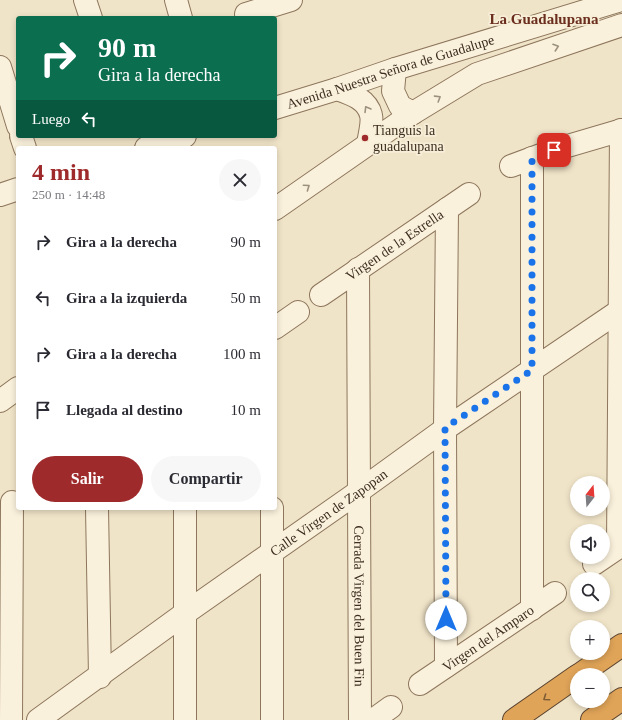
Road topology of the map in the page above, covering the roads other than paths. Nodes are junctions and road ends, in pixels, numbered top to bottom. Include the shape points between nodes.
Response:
1 (85, 0) edge
2 (176, 0) edge
3 (291, 0) edge
4 (621, 0) edge
5 (259, 7) edge
6 (90, 16) edge
7 (180, 16) edge
8 (622, 25) edge
9 (0, 67) edge
10 (395, 69) junction
11 (337, 89) junction
12 (277, 107) edge
13 (413, 113) junction
14 (16, 119) edge
15 (621, 130) edge
16 (178, 138) edge
17 (368, 144) junction
18 (152, 146) edge
19 (532, 158) junction
20 (511, 166) dead end
21 (621, 184) edge
22 (16, 190) edge
23 (469, 194) dead end
24 (0, 195) edge
25 (277, 208) edge
26 (447, 209) junction
27 (358, 269) junction
28 (321, 295) dead end
29 (621, 310) edge
30 (298, 312) dead end
31 (277, 327) edge
32 (532, 370) junction
33 (16, 389) edge
34 (0, 401) edge
35 (445, 428) junction
36 (358, 492) junction
37 (10, 504) edge
38 (97, 510) edge
39 (185, 510) edge
40 (272, 510) edge
41 (620, 546) edge
42 (610, 553) edge
43 (272, 554) junction
44 (555, 593) dead end
45 (532, 609) junction
46 (184, 614) junction
47 (622, 645) edge
48 (446, 666) junction
49 (589, 668) edge
50 (100, 677) junction
51 (570, 682) edge
52 (420, 684) dead end
53 (622, 699) edge
54 (391, 707) dead end
55 (11, 720) edge
56 (38, 720) edge
57 (185, 720) edge
58 (272, 720) edge
59 (360, 720) edge
60 (373, 720) edge
61 (514, 720) edge
62 (592, 720) edge

1 - 6 street
2 - 7 street
3 - 5 street
4 - 10 street, Avenida Nuestra Señora de Guadalupe
13 -> 8 street, Avenida Nuestra Señora de Guadalupe via 477,74
9 - 14 street
10 - 11 street, Avenida Nuestra Señora de Guadalupe
10 - 13 street via 393,91 400,106
11 - 12 street, Avenida Nuestra Señora de Guadalupe
17 -> 11 street via 372,116 366,104 358,97
13 - 17 street, Avenida Nuestra Señora de Guadalupe
15 - 19 street
15 - 21 street
16 - 18 street
25 -> 17 street, Avenida Nuestra Señora de Guadalupe
19 - 20 street
19 - 32 street
21 - 29 street
22 - 24 street
23 - 26 street, Virgen de la Estrella
26 - 27 street, Virgen de la Estrella
26 - 35 street
27 - 28 street, Virgen de la Estrella
27 - 36 street, Cerrada Virgen del Buen Fin
29 - 32 street, Calle Virgen de Zapopan
29 - 41 street
30 - 31 street
32 - 35 street, Calle Virgen de Zapopan
32 - 45 street
33 - 34 street
35 - 36 street, Calle Virgen de Zapopan
35 - 48 street
36 - 43 street, Calle Virgen de Zapopan
36 - 59 street, Cerrada Virgen del Buen Fin
37 - 55 street
38 - 50 street
39 - 46 street
40 - 43 street
41 - 42 street
43 - 46 street, Calle Virgen de Zapopan
43 - 58 street
44 - 45 street, Virgen del Amparo
45 - 48 street, Virgen del Amparo
46 - 50 street, Calle Virgen de Zapopan
46 - 57 street
47 - 49 highway
48 - 52 street, Virgen del Amparo
50 - 56 street, Calle Virgen de Zapopan
51 -> 61 highway
53 - 62 highway
54 - 60 street

